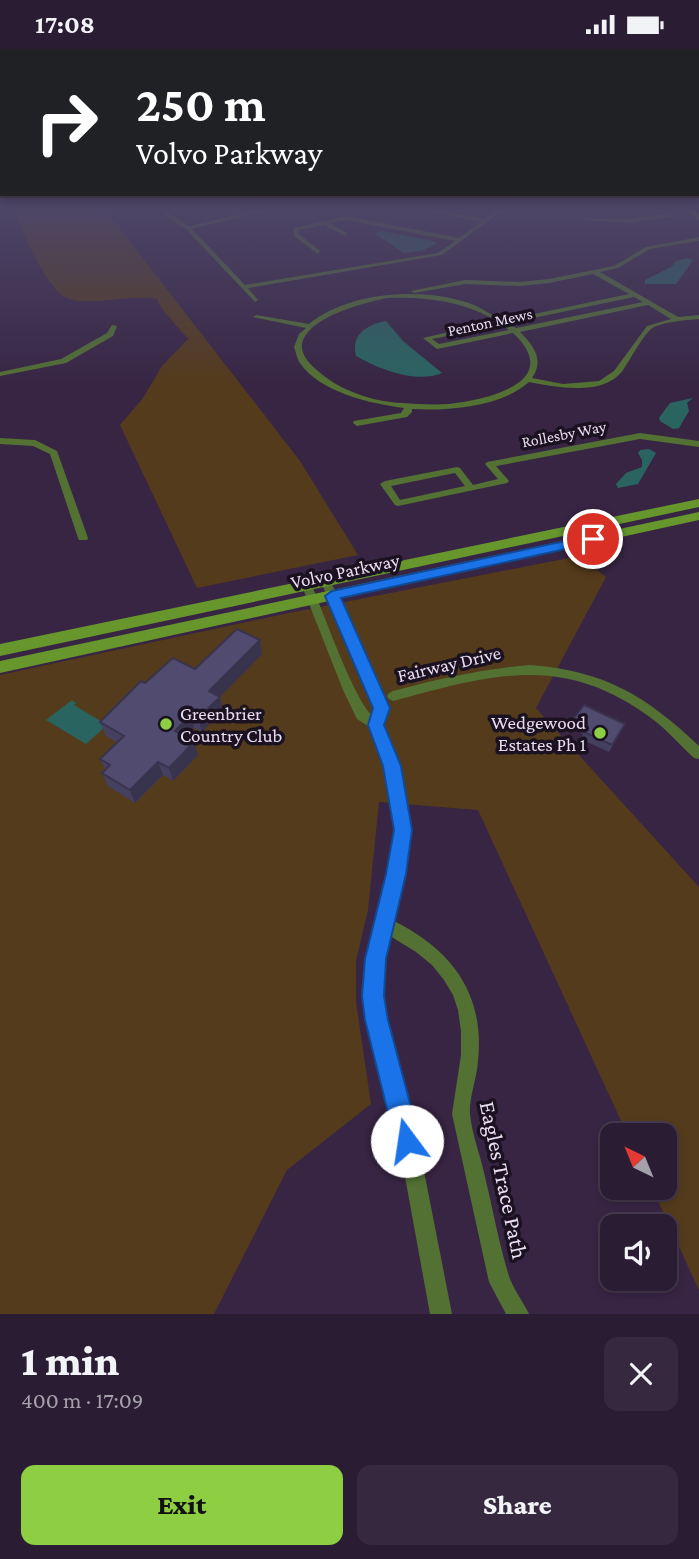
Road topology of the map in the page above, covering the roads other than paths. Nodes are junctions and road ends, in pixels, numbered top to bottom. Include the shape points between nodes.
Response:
1 (225, 267) edge
2 (363, 267) edge
3 (610, 267) edge
4 (595, 272) junction
5 (446, 285) junction
6 (244, 287) junction
7 (635, 295) junction
8 (387, 296) junction
9 (443, 299) junction
10 (255, 300) dead end
11 (649, 303) junction
12 (256, 317) dead end
13 (699, 317) edge
14 (677, 319) junction
15 (502, 323) junction
16 (114, 326) dead end
17 (309, 326) junction
18 (513, 331) junction
19 (0, 374) edge
20 (527, 379) junction
21 (408, 405) junction
22 (357, 423) dead end
23 (0, 441) edge
24 (699, 444) edge
25 (471, 488) junction
26 (699, 503) edge
27 (699, 516) edge
28 (83, 538) dead end
29 (329, 589) junction
30 (310, 593) junction
31 (0, 650) edge
32 (0, 667) edge
33 (393, 696) dead end
34 (376, 725) junction
35 (699, 754) edge
36 (384, 924) junction
37 (441, 1314) edge
38 (517, 1314) edge

1 - 6 street
2 - 6 street
3 - 4 street
4 - 5 street via 528,283
4 - 7 street
5 - 8 street
5 - 9 street via 438,293
6 - 10 street
7 - 11 street
7 - 15 street, Penton Mews
8 - 9 street
8 - 17 street via 339,307
9 - 15 street via 475,307
11 - 14 street
11 - 18 street, Penton Mews
12 - 17 street
13 - 14 street
14 - 20 street via 649,327 610,379 572,386
15 - 18 street
15 - 18 street, Penton Mews via 426,338 437,347
16 - 19 street via 110,334 63,361
17 - 21 street via 300,342 301,353 322,379 371,399
18 - 20 street via 534,352 535,366
20 - 21 street via 478,402
21 - 22 street via 404,415
23 - 28 street via 36,443 54,453
24 - 25 street, Rollesby Way via 640,436 515,459 490,464 504,481
25 - 25 street, Rollesby Way via 398,503 385,484 457,470
26 - 29 main road, Volvo Parkway
27 - 29 main road, Volvo Parkway
29 - 30 main road, Volvo Parkway
29 - 34 street via 382,708
30 - 31 main road, Volvo Parkway
30 - 32 main road, Volvo Parkway
30 - 34 street via 349,691 362,715
33 - 35 street, Fairway Drive via 477,674 521,668 551,670 600,683 633,699
34 - 36 street via 392,766 403,830
36 - 37 street via 373,976 376,1020 413,1165
36 - 38 street, Eagles Trace Path via 418,940 444,965 468,1012 470,1058 461,1114 500,1282

